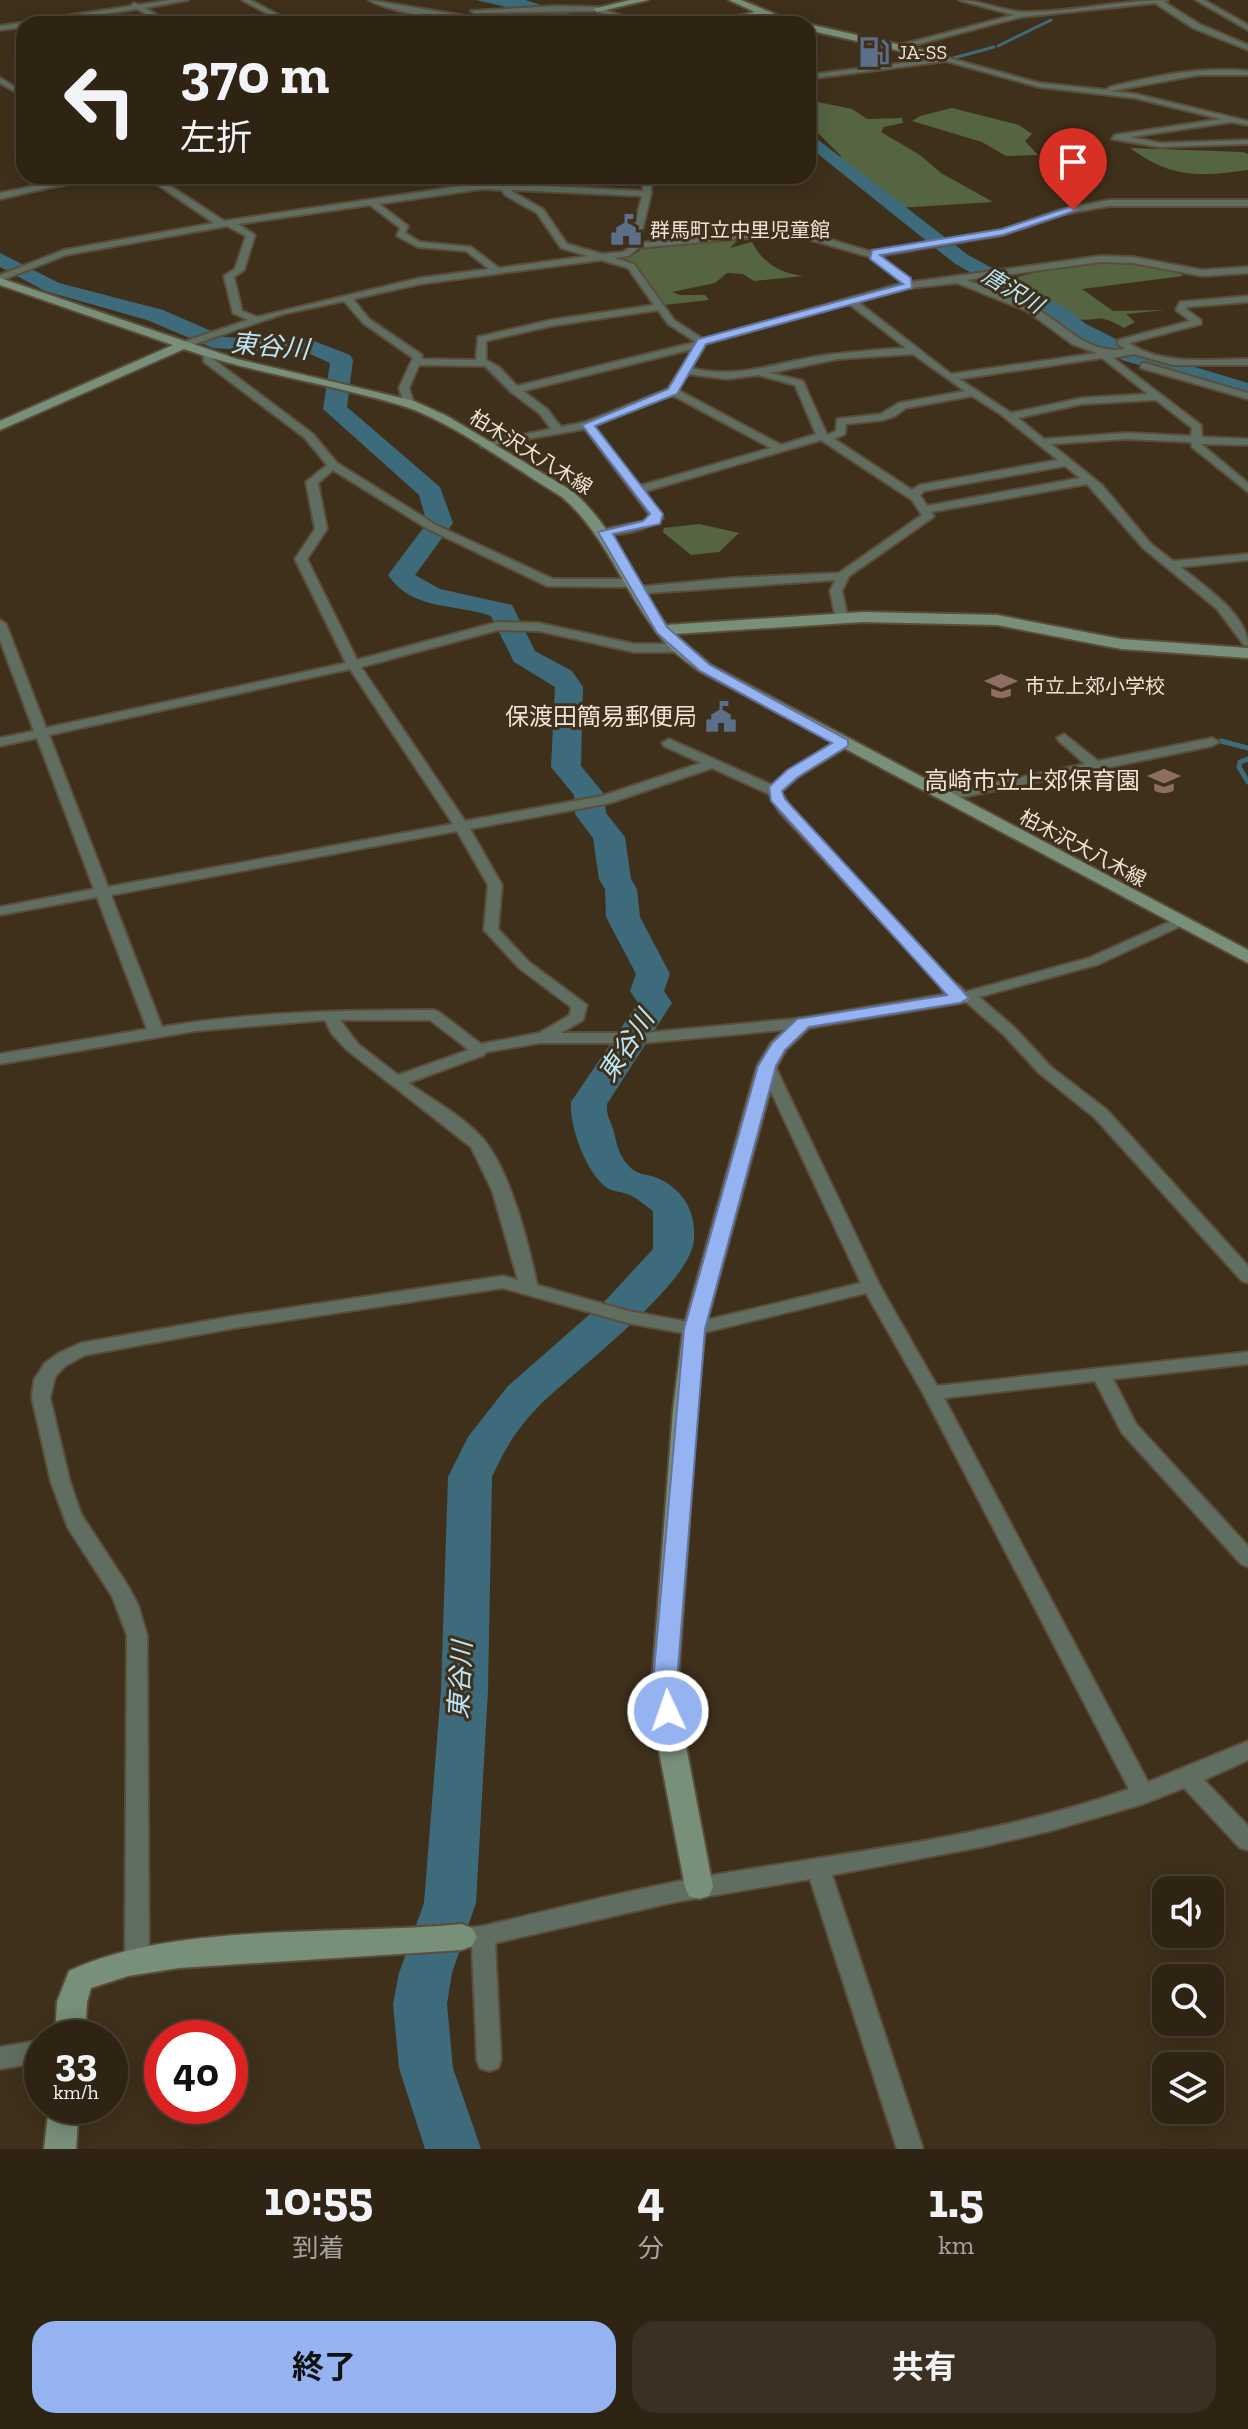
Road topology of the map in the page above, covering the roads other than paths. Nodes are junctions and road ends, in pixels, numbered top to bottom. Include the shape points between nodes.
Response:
1 (125, 0) edge
2 (185, 0) edge
3 (245, 0) edge
4 (372, 0) edge
5 (512, 0) edge
6 (644, 0) edge
7 (733, 0) edge
8 (962, 0) edge
9 (1199, 0) edge
10 (1161, 1) edge
11 (137, 7) junction
12 (565, 9) junction
13 (597, 9) junction
14 (766, 12) junction
15 (429, 13) junction
16 (1021, 15) junction
17 (78, 16) edge
18 (153, 16) edge
19 (276, 16) edge
20 (451, 16) edge
21 (618, 16) edge
22 (746, 16) edge
23 (776, 16) edge
24 (1248, 28) edge
25 (816, 29) edge
26 (903, 47) junction
27 (1248, 48) edge
28 (927, 54) joint
29 (945, 60) junction
30 (1248, 73) edge
31 (816, 76) edge
32 (1097, 92) junction
33 (1234, 119) junction
34 (1248, 123) edge
35 (1248, 142) edge
36 (816, 158) edge
37 (820, 158) dead end
38 (58, 184) edge
39 (162, 184) edge
40 (515, 184) edge
41 (647, 184) edge
42 (514, 187) junction
43 (647, 194) junction
44 (0, 196) edge
45 (372, 202) junction
46 (1248, 203) edge
47 (225, 223) junction
48 (634, 246) junction
49 (873, 255) junction
50 (605, 257) junction
51 (495, 269) junction
52 (1248, 270) edge
53 (0, 279) edge
54 (956, 279) junction
55 (908, 285) junction
56 (346, 297) junction
57 (1248, 299) edge
58 (851, 301) junction
59 (661, 307) junction
60 (255, 319) junction
61 (701, 343) junction
62 (183, 345) junction
63 (913, 351) junction
64 (1134, 351) junction
65 (207, 354) junction
66 (1114, 355) junction
67 (415, 362) junction
68 (481, 362) junction
69 (1248, 362) edge
70 (685, 370) junction
71 (762, 374) junction
72 (949, 377) junction
73 (515, 390) junction
74 (672, 391) junction
75 (972, 393) junction
76 (1248, 396) edge
77 (1159, 397) junction
78 (409, 404) junction
79 (1010, 416) junction
80 (588, 425) junction
81 (0, 426) edge
82 (557, 430) junction
83 (824, 438) junction
84 (1041, 442) junction
85 (1197, 442) junction
86 (1248, 442) edge
87 (485, 445) junction
88 (778, 447) junction
89 (1068, 462) junction
90 (333, 465) junction
91 (1090, 480) junction
92 (1248, 489) edge
93 (638, 490) junction
94 (913, 496) junction
95 (926, 509) junction
96 (605, 532) junction
97 (1248, 557) edge
98 (1169, 565) junction
99 (843, 576) junction
100 (635, 587) junction
101 (842, 619) junction
102 (0, 624) edge
103 (662, 630) junction
104 (1248, 642) edge
105 (679, 648) junction
106 (1248, 653) edge
107 (353, 665) junction
108 (42, 735) junction
109 (1064, 738) dead end
110 (0, 742) edge
111 (1212, 742) dead end
112 (669, 743) dead end
113 (843, 743) junction
114 (713, 763) junction
115 (1098, 768) junction
116 (774, 791) junction
117 (944, 797) junction
118 (460, 824) junction
119 (100, 894) junction
120 (0, 911) edge
121 (1180, 921) junction
122 (1248, 957) edge
123 (960, 994) junction
124 (330, 1015) junction
125 (803, 1023) junction
126 (156, 1032) junction
127 (540, 1038) junction
128 (478, 1049) junction
129 (0, 1059) edge
130 (767, 1066) junction
131 (397, 1081) junction
132 (1248, 1277) edge
133 (871, 1286) junction
134 (528, 1287) junction
135 (694, 1329) junction
136 (1248, 1358) edge
137 (1102, 1377) junction
138 (932, 1393) junction
139 (1248, 1559) edge
140 (1248, 1750) edge
141 (1189, 1779) junction
142 (1143, 1795) junction
143 (1248, 1841) edge
144 (818, 1868) junction
145 (699, 1887) junction
146 (472, 1936) junction
147 (137, 1961) junction
148 (71, 2020) edge
149 (24, 2054) edge
150 (0, 2058) edge
151 (489, 2060) dead end
152 (62, 2124) edge
153 (60, 2149) edge
154 (910, 2149) edge

1 - 11 street
2 - 11 street
3 - 19 street
4 - 15 street
5 - 12 street
6 - 13 street
7 - 14 street
8 - 16 street
9 - 24 street
10 - 16 street
10 - 27 street via 1196,26
11 - 17 street
11 - 18 street
12 - 13 street
12 - 15 street
13 - 21 street
14 - 22 street
14 - 23 street
15 - 20 street
16 - 26 street
25 - 26 street
26 - 28 street
28 - 29 street
29 - 31 street
29 - 32 street via 1039,85
30 - 32 street via 1173,76
32 - 33 street
33 - 34 street
33 - 35 street via 1115,137 1160,145
36 - 37 street
38 - 44 street
39 - 47 street
40 - 42 street
41 - 43 street
42 - 43 street
42 - 45 street via 482,186
42 - 50 street via 506,190 540,211 564,246
43 - 48 street
45 - 47 street
45 - 51 street via 405,228 400,234 409,242 468,249
46 - 49 street via 1109,203 1003,232
47 - 53 street via 64,253
47 - 60 street via 251,235 239,270 229,276 238,313
48 - 49 street via 791,231
48 - 50 street via 626,254
49 - 55 street
50 - 51 street
50 - 59 street via 631,266
51 - 56 street
52 - 54 street via 1196,272 1120,258
53 - 62 street, 柏木沢大八木線
54 - 55 street
54 - 66 street via 1030,309 1075,342
55 - 58 street
56 - 60 street
56 - 67 street via 366,321 415,353
57 - 64 street via 1183,304 1181,310 1198,322 1121,342
58 - 61 street
58 - 63 street
59 - 61 street via 674,325
59 - 68 street via 481,339
60 - 62 street
61 - 70 street
61 - 73 street
62 - 65 street, 柏木沢大八木線
62 - 81 street
63 - 71 street via 820,360
63 - 72 street
64 - 66 street
64 - 69 street via 1173,362
65 - 78 street, 柏木沢大八木線
65 - 90 street via 235,383 309,436
66 - 72 street
66 - 76 street
66 - 77 street
67 - 68 street
67 - 78 street via 404,388
68 - 73 street via 497,368
70 - 71 street via 718,378
70 - 74 street
71 - 83 street via 799,383
72 - 75 street
73 - 82 street via 542,407
74 - 80 street
74 - 88 street
75 - 79 street
75 - 83 street via 903,405 885,416 841,421 841,432
77 - 79 street via 1082,401
77 - 85 street via 1197,427
78 - 87 street, 柏木沢大八木線
79 - 84 street
80 - 82 street
80 - 93 street
82 - 87 street
83 - 88 street
83 - 94 street
84 - 85 street via 1126,436
84 - 89 street
85 - 86 street
85 - 92 street
87 - 96 street, 柏木沢大八木線 via 567,494
88 - 93 street
89 - 91 street
89 - 94 street via 920,488
90 - 100 street via 432,527 551,583
90 - 107 street via 312,482 321,529 301,559
91 - 95 street
91 - 98 street
93 - 96 street via 657,518
94 - 95 street
95 - 99 street via 926,519
96 - 100 street, 柏木沢大八木線
97 - 98 street
98 - 104 street via 1221,606
99 - 100 street
99 - 101 street via 836,591
100 - 103 street, 柏木沢大八木線
101 - 103 street
101 - 106 street via 997,620 1121,644
102 - 108 street
103 - 105 street, 柏木沢大八木線
105 - 107 street via 634,648 539,627 498,626
105 - 113 street, 柏木沢大八木線 via 705,668
107 - 108 street
107 - 118 street
108 - 110 street
108 - 119 street
109 - 115 street
111 - 115 street
112 - 114 street
113 - 116 street
113 - 117 street, 柏木沢大八木線
114 - 116 street
114 - 118 street via 605,800
115 - 117 street
116 - 123 street via 785,810
117 - 121 street, 柏木沢大八木線
118 - 119 street
118 - 127 street via 495,885 491,930 524,965 579,1005 578,1017
119 - 120 street
119 - 126 street
121 - 122 street, 柏木沢大八木線
121 - 123 street via 1094,961
123 - 125 street
123 - 132 street via 1101,1114
124 - 126 street
124 - 128 street via 434,1015
124 - 131 street via 334,1027
125 - 127 street via 643,1038
125 - 130 street
126 - 129 street
127 - 128 street
128 - 131 street
130 - 133 street
130 - 135 street
131 - 134 street via 479,1145
133 - 135 street
133 - 138 street
134 - 135 street via 628,1317
134 - 147 street via 503,1282 81,1349 63,1357 40,1383 77,1527 125,1595 137,1635
135 - 145 street via 665,1682
136 - 137 street
137 - 138 street
137 - 139 street via 1129,1428
138 - 142 street
140 - 141 street
141 - 142 street
141 - 143 street
142 - 144 street via 1081,1816
144 - 145 street
144 - 154 street
145 - 146 street
146 - 147 street via 226,1950
146 - 151 street
147 - 148 street via 108,1965 79,1980
149 - 150 street
152 - 153 street

